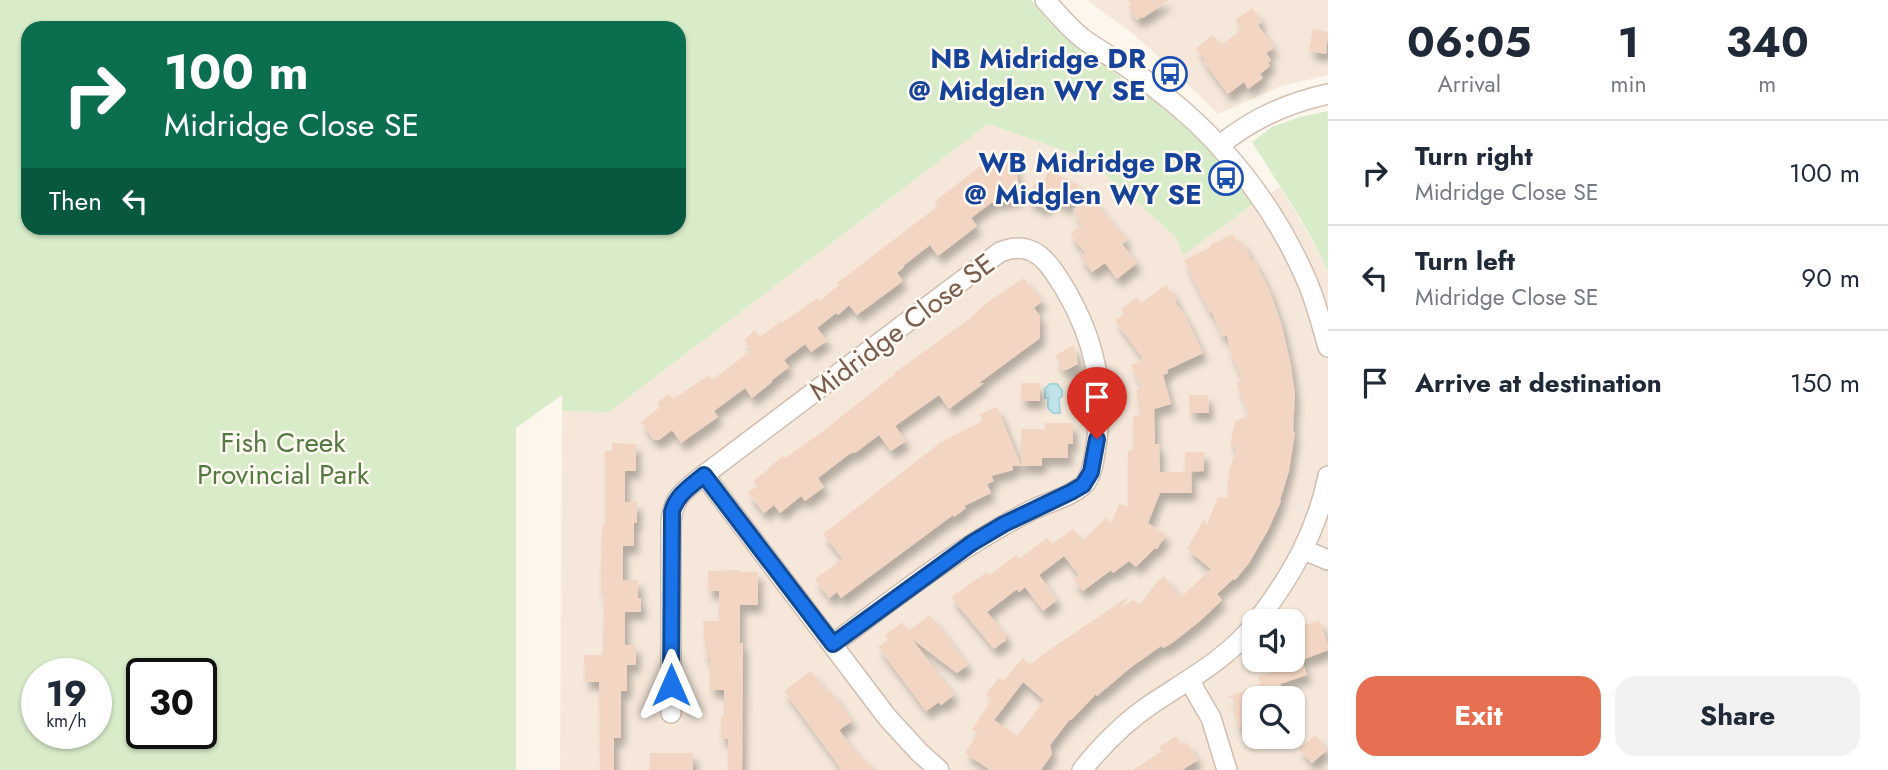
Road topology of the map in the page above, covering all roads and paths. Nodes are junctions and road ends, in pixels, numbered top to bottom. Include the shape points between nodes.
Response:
1 (1045, 0) edge
2 (1328, 94) edge
3 (1219, 146) junction
4 (1328, 347) edge
5 (704, 475) junction
6 (1328, 476) edge
7 (1304, 550) junction
8 (1328, 560) edge
9 (1266, 609) edge
10 (1242, 636) edge
11 (833, 644) junction
12 (1189, 680) junction
13 (671, 713) dead end
14 (939, 770) edge
15 (1082, 770) edge
16 (1227, 770) edge

1 - 3 street via 1081,37 1174,103
2 - 3 street via 1278,109
3 - 4 street via 1258,195 1299,262
5 - 11 street
5 - 11 street, Midridge Close SE via 1000,252 1025,248 1048,264 1072,302 1094,356 1100,416 1087,479 1071,492 972,543
5 - 13 street, Midridge Close SE via 679,496 672,512
6 - 7 street
7 - 8 street
7 - 9 street
10 - 12 street
11 - 14 street via 887,716
12 - 15 street via 1111,737
12 - 16 street via 1211,718

